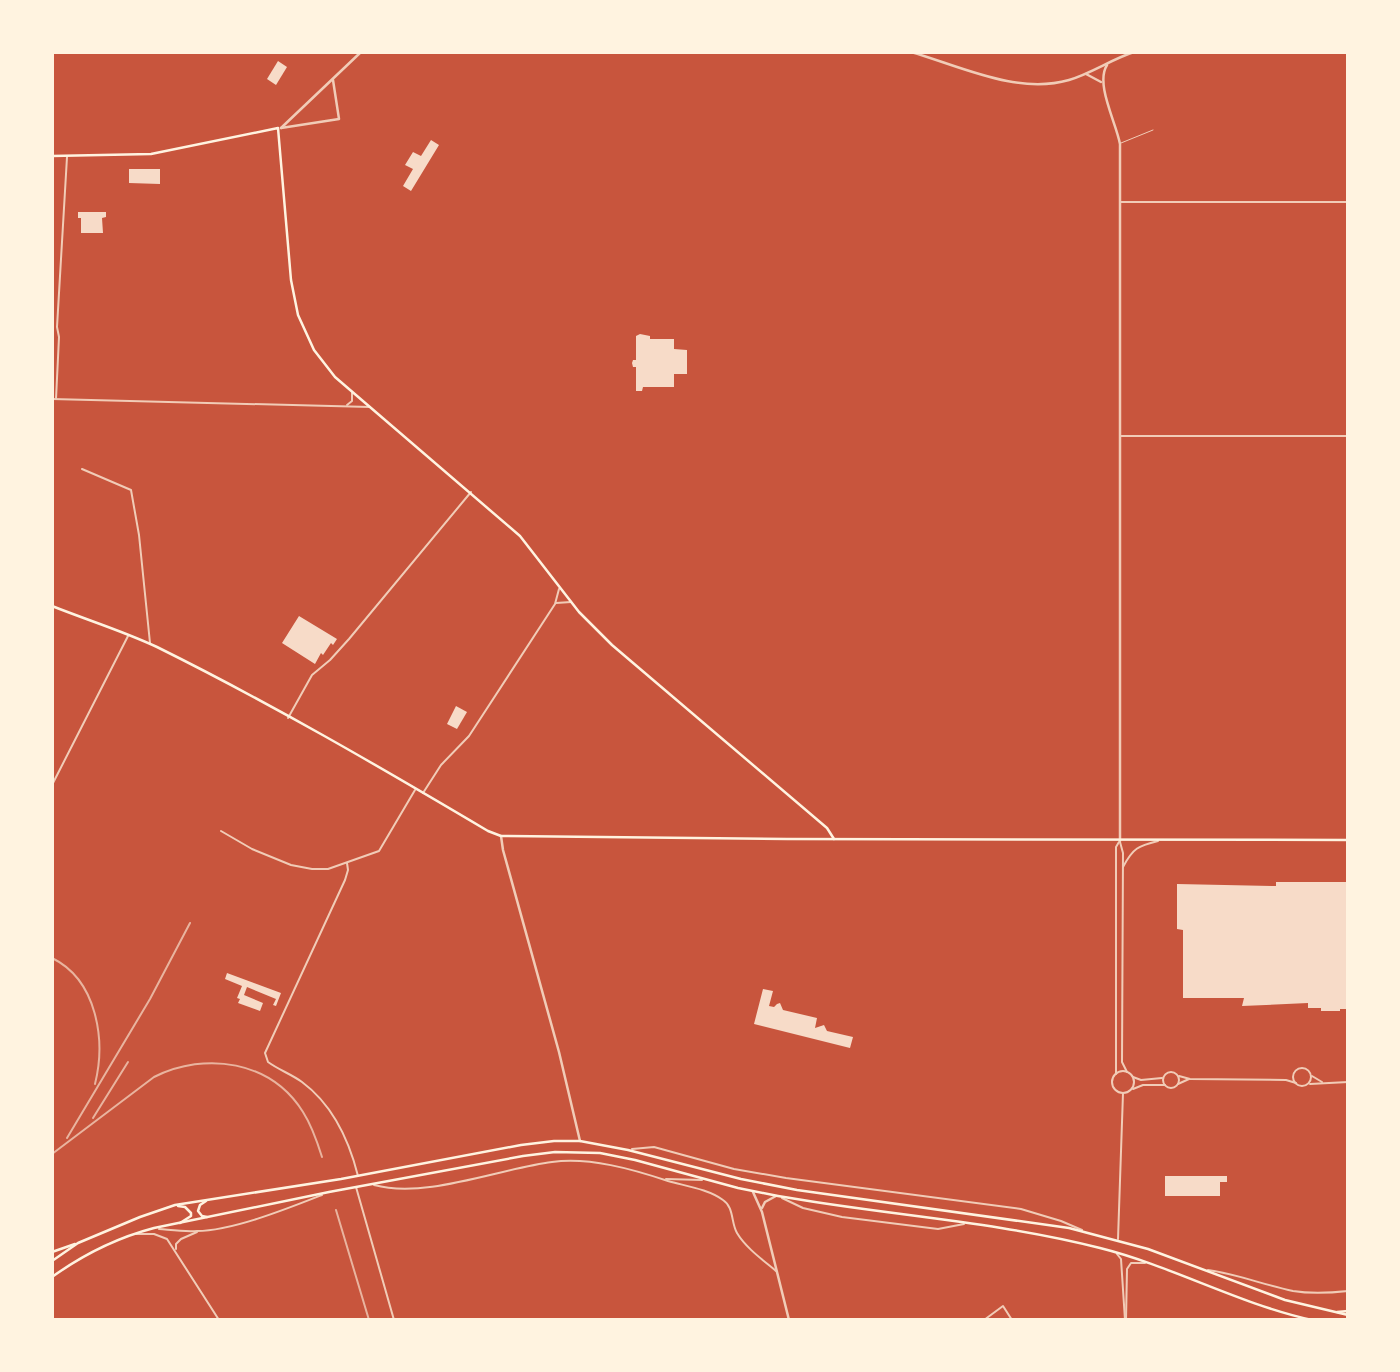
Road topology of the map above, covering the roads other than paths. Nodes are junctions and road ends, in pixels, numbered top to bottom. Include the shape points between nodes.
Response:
1 (361, 52) edge
2 (911, 52) edge
3 (1130, 53) edge
4 (1107, 65) junction
5 (1086, 74) junction
6 (333, 80) junction
7 (1102, 84) junction
8 (324, 88) junction
9 (335, 93) junction
10 (280, 128) junction
11 (1153, 130) dead end
12 (1119, 144) junction
13 (52, 156) edge
14 (67, 156) junction
15 (1120, 202) junction
16 (1348, 202) edge
17 (52, 324) edge
18 (57, 324) junction
19 (352, 391) junction
20 (54, 399) edge
21 (340, 406) junction
22 (370, 407) junction
23 (1348, 436) edge
24 (1119, 437) junction
25 (82, 469) dead end
26 (471, 492) junction
27 (559, 588) junction
28 (570, 602) junction
29 (555, 604) junction
30 (52, 606) edge
31 (128, 636) junction
32 (150, 644) junction
33 (288, 718) junction
34 (52, 785) edge
35 (415, 789) junction
36 (423, 793) junction
37 (221, 831) dead end
38 (501, 836) junction
39 (834, 839) junction
40 (1161, 840) junction
41 (1348, 840) edge
42 (1120, 841) junction
43 (347, 863) junction
44 (1123, 868) junction
45 (1127, 1072) junction
46 (1116, 1074) junction
47 (1310, 1074) junction
48 (1179, 1076) junction
49 (1294, 1076) junction
50 (1133, 1077) junction
51 (1163, 1078) junction
52 (1190, 1079) junction
53 (1286, 1080) junction
54 (1323, 1082) junction
55 (1348, 1082) edge
56 (1296, 1083) junction
57 (1308, 1083) junction
58 (1178, 1084) junction
59 (1165, 1085) junction
60 (1132, 1089) junction
61 (1123, 1093) junction
62 (580, 1141) junction
63 (628, 1150) junction
64 (358, 1176) junction
65 (661, 1179) junction
66 (706, 1180) junction
67 (370, 1184) junction
68 (356, 1187) junction
69 (752, 1191) junction
70 (329, 1192) junction
71 (777, 1196) junction
72 (209, 1199) junction
73 (174, 1205) junction
74 (762, 1212) junction
75 (220, 1216) junction
76 (966, 1224) junction
77 (177, 1225) junction
78 (154, 1228) junction
79 (1083, 1231) junction
80 (199, 1232) junction
81 (129, 1234) junction
82 (1118, 1240) junction
83 (78, 1243) junction
84 (176, 1250) junction
85 (1113, 1251) junction
86 (52, 1252) edge
87 (52, 1261) edge
88 (1153, 1264) junction
89 (1205, 1270) junction
90 (776, 1271) junction
91 (52, 1277) edge
92 (1348, 1292) edge
93 (1348, 1313) edge
94 (219, 1320) edge
95 (394, 1320) edge
96 (789, 1320) edge
97 (984, 1320) edge
98 (1012, 1320) edge
99 (1125, 1320) edge
100 (1312, 1320) edge

1 - 6 street
2 - 5 street via 1022,83 1054,83
3 - 4 street
4 - 5 street
4 - 7 street
5 - 7 street
6 - 8 street
6 - 9 street
7 - 12 street
8 - 9 street
8 - 10 street
9 - 10 street via 339,119
10 - 14 main road via 151,154
10 - 19 main road via 291,280 298,315 314,350
11 - 12 lane
12 - 15 street
13 - 14 main road
14 - 18 street
15 - 16 street
15 - 24 street
17 - 18 street
18 - 20 street
19 - 21 street via 351,403
19 - 22 main road
20 - 21 street
21 - 22 street
22 - 26 main road
23 - 24 street
24 - 42 street
25 - 32 street via 131,490
26 - 27 main road via 520,536
26 - 33 street via 347,641 312,675
27 - 28 main road
27 - 29 street
28 - 29 street
28 - 39 main road via 612,645 827,828
29 - 36 street via 469,736
30 - 31 main road
31 - 32 main road
31 - 34 street
32 - 33 main road
33 - 35 main road
35 - 36 main road
35 - 43 street via 379,851
36 - 38 main road
37 - 43 street via 291,865 328,869
38 - 39 main road
38 - 62 street
39 - 42 main road
40 - 41 main road
40 - 42 main road
40 - 44 street via 1139,845
42 - 44 street
42 - 46 street via 1116,847
43 - 64 street via 345,880 265,1052 268,1062 307,1086 329,1110
44 - 45 street via 1122,1062
45 - 46 street
45 - 50 street
46 - 61 street via 1113,1086
47 - 49 street via 1302,1069
47 - 54 street
47 - 57 street
48 - 51 street via 1171,1071
48 - 52 street
48 - 58 street
49 - 53 street
49 - 56 street
50 - 51 street
50 - 60 street
51 - 59 street
52 - 53 street
52 - 58 street
53 - 56 street
54 - 55 street
54 - 57 street
56 - 57 street
58 - 59 street via 1172,1088
59 - 60 street
60 - 61 street
61 - 82 street
62 - 63 main road
62 - 64 main road via 521,1145
63 - 79 main road via 797,1190
63 - 79 street via 654,1147 786,1178 1021,1209
64 - 72 main road
65 - 66 street
65 - 67 street via 621,1168 554,1161 426,1187 400,1190
65 - 90 street via 726,1202 736,1232
66 - 67 main road via 635,1160 580,1151 523,1156
66 - 69 main road
67 - 68 main road
68 - 70 main road
68 - 95 street
69 - 71 main road
69 - 74 street
70 - 75 main road
70 - 80 street via 282,1212
71 - 74 street via 765,1202
71 - 76 main road
71 - 76 street via 842,1217 938,1230
72 - 73 main road
72 - 75 main road via 200,1205 199,1213
73 - 77 main road via 191,1213
73 - 83 main road
74 - 90 street
75 - 77 main road
76 - 85 main road
77 - 78 main road
78 - 80 street
78 - 81 main road
79 - 82 main road
80 - 84 street via 181,1239
81 - 84 street via 160,1235
81 - 91 main road via 81,1256
82 - 89 main road
83 - 86 main road
83 - 87 main road
84 - 94 street
85 - 88 main road
85 - 99 street via 1121,1259
88 - 99 street via 1134,1262 1127,1269
88 - 100 main road
89 - 92 street via 1294,1291
89 - 93 main road via 1285,1300
90 - 96 street
97 - 98 street via 1003,1306

